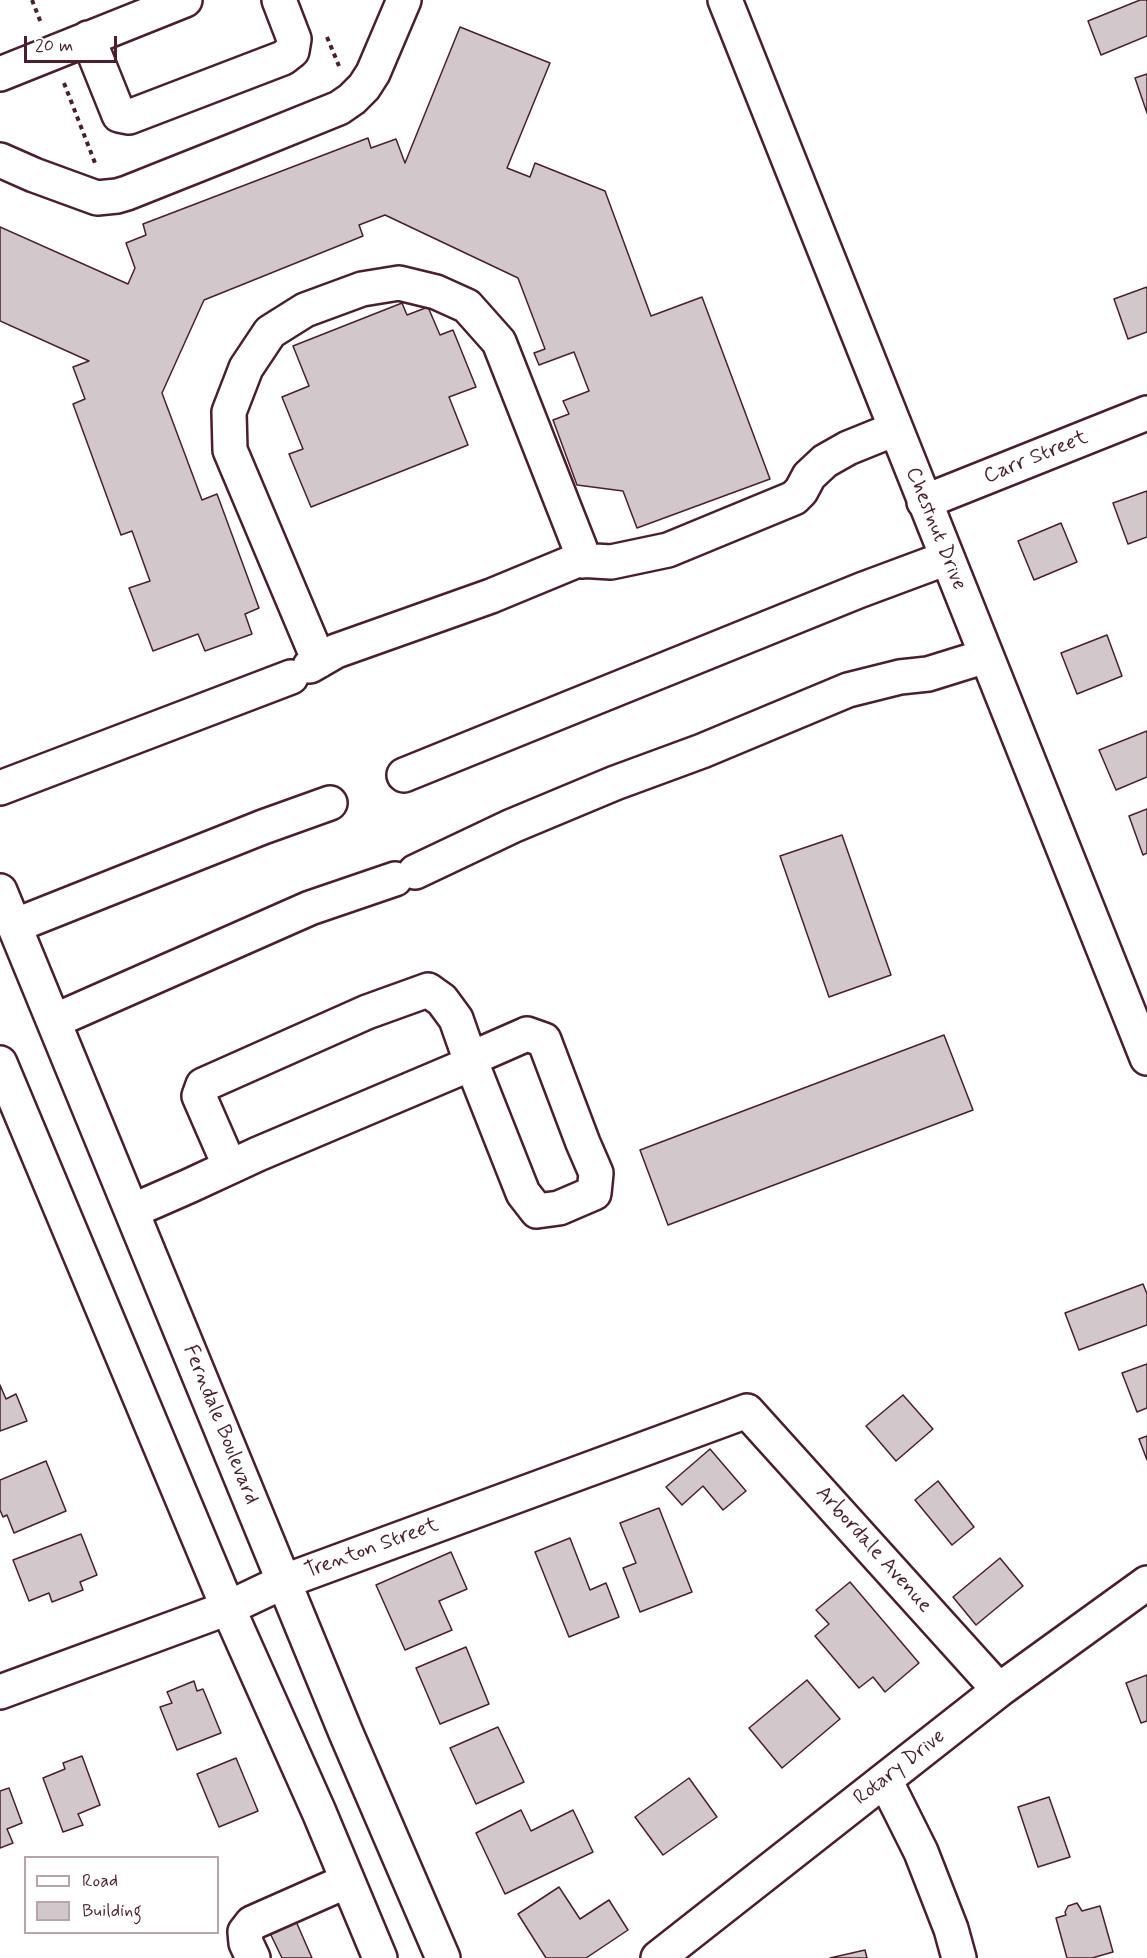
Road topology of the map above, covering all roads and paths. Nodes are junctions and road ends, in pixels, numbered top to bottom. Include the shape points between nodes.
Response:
1 (32, 0) edge
2 (185, 0) edge
3 (279, 0) edge
4 (405, 0) edge
5 (725, 0) edge
6 (326, 33) dead end
7 (88, 38) junction
8 (53, 53) junction
9 (0, 74) edge
10 (352, 99) junction
11 (0, 160) edge
12 (108, 197) junction
13 (1147, 413) edge
14 (895, 429) junction
15 (924, 502) junction
16 (947, 558) junction
17 (582, 561) junction
18 (986, 656) junction
19 (306, 668) junction
20 (404, 775) dead end
21 (0, 788) edge
22 (330, 803) dead end
23 (0, 891) edge
24 (15, 926) junction
25 (54, 1021) junction
26 (1147, 1058) edge
27 (470, 1059) junction
28 (0, 1063) edge
29 (230, 1167) junction
30 (132, 1211) junction
31 (747, 1411) joint
32 (285, 1581) junction
33 (1147, 1583) edge
34 (228, 1608) junction
35 (999, 1690) junction
36 (0, 1692) edge
37 (885, 1780) junction
38 (347, 1881) junction
39 (253, 1958) edge
40 (380, 1958) edge
41 (443, 1958) edge
42 (658, 1958) edge
43 (959, 1958) edge

1 - 8 path
2 - 7 street
3 - 7 street via 294,39 292,51 283,58 129,117 119,115
4 - 10 street via 373,73
5 - 14 street, Chestnut Drive
6 - 10 path
7 - 8 street
8 - 9 street
8 - 12 path
10 - 12 street via 225,155
11 - 12 street via 98,198
13 - 15 street, Carr Street
14 - 15 street, Chestnut Drive
14 - 17 street via 825,461 794,498 668,550 611,562
15 - 16 street, Chestnut Drive
16 - 18 street, Chestnut Drive
16 - 20 street
17 - 19 street via 336,651
17 - 19 street via 499,342 467,306 436,292 399,283 362,289 305,310 270,332 246,368 229,412 230,450
18 - 25 street via 928,674 848,690 512,826 405,875 310,908
18 - 26 street, Chestnut Drive
19 - 21 street
22 - 24 street
23 - 24 street, Ferndale Boulevard
24 - 25 street, Ferndale Boulevard
25 - 30 street, Ferndale Boulevard
27 - 27 street via 523,1193 537,1211 559,1208 594,1192 596,1173 544,1040 527,1034
27 - 29 street via 461,1068
27 - 29 street via 456,1019 442,1000 428,990 366,1012 203,1085 199,1096
28 - 34 street
29 - 30 street
30 - 32 street, Ferndale Boulevard
31 - 32 street, Trenton Street
31 - 35 street, Arbordale Avenue
32 - 34 street, Trenton Street
32 - 41 street, Ferndale Boulevard
33 - 35 street, Rotary Drive
34 - 36 street, Trenton Street
34 - 38 street
35 - 37 street, Rotary Drive
37 - 42 street, Rotary Drive
37 - 43 street via 921,1852
38 - 39 street via 252,1923 245,1932
38 - 40 street

